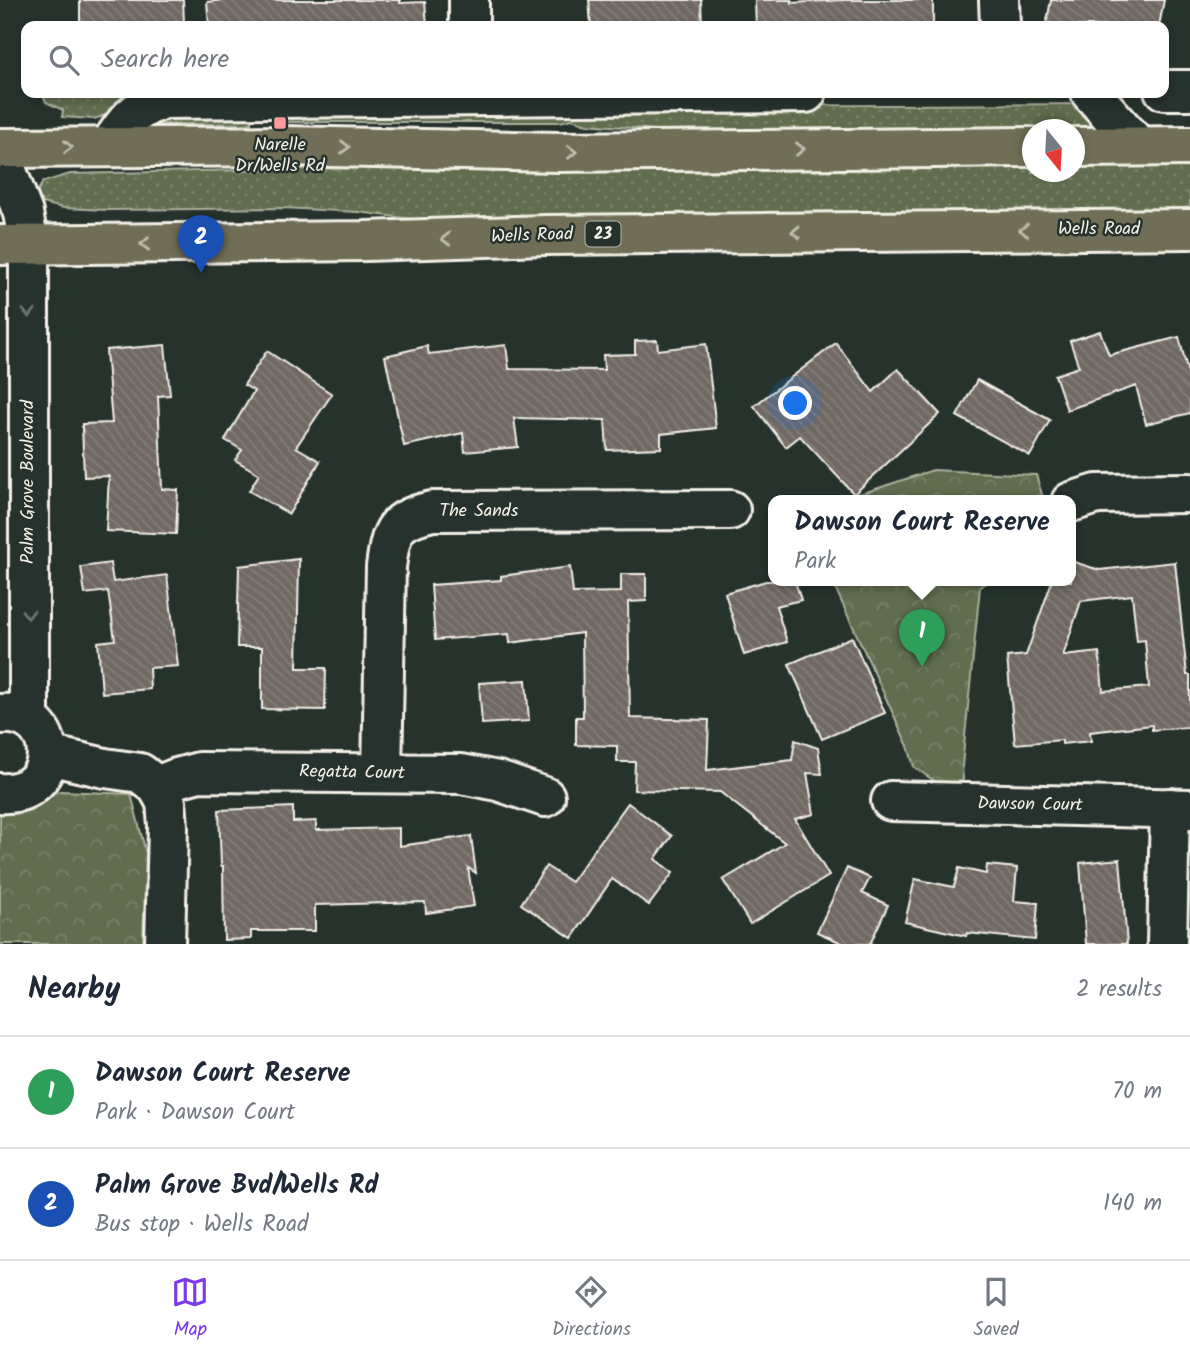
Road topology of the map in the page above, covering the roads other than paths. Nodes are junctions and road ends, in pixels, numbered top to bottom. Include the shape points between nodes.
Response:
1 (469, 0) edge
2 (999, 0) edge
3 (469, 21) edge
4 (999, 21) edge
5 (1169, 90) edge
6 (1190, 90) edge
7 (240, 98) edge
8 (1095, 98) edge
9 (1138, 146) junction
10 (1190, 146) edge
11 (109, 147) junction
12 (1022, 147) edge
13 (1085, 147) edge
14 (0, 150) edge
15 (1190, 229) edge
16 (15, 245) edge
17 (14, 413) edge
18 (1190, 493) edge
19 (1084, 498) edge
20 (730, 510) dead end
21 (14, 562) edge
22 (15, 717) edge
23 (43, 768) junction
24 (382, 773) junction
25 (157, 786) junction
26 (0, 793) edge
27 (545, 797) dead end
28 (891, 801) dead end
29 (1180, 808) edge
30 (164, 944) edge
31 (1167, 944) edge

1 - 3 street
2 - 4 street
5 - 6 street
7 - 11 street via 164,99 147,105 124,124
8 - 9 street
9 - 10 main road
9 - 13 main road
11 -> 12 main road via 558,152
14 -> 11 main road
14 - 16 street, Palm Grove Boulevard via 23,213
15 -> 16 main road, Wells Road / 23 via 545,234
16 -> 17 street, Palm Grove Boulevard
17 - 21 street, Palm Grove Boulevard
18 - 19 street
20 - 24 street, The Sands via 432,511 397,526 386,567
21 -> 22 street, Palm Grove Boulevard
22 - 23 street via 43,735
23 - 25 street via 140,773
23 - 26 street via 27,789
24 - 25 street, Regatta Court via 199,772
24 - 27 street, Regatta Court via 461,774
25 - 30 street via 166,802 168,826
28 - 29 street, Dawson Court
29 - 31 street, Dawson Court

